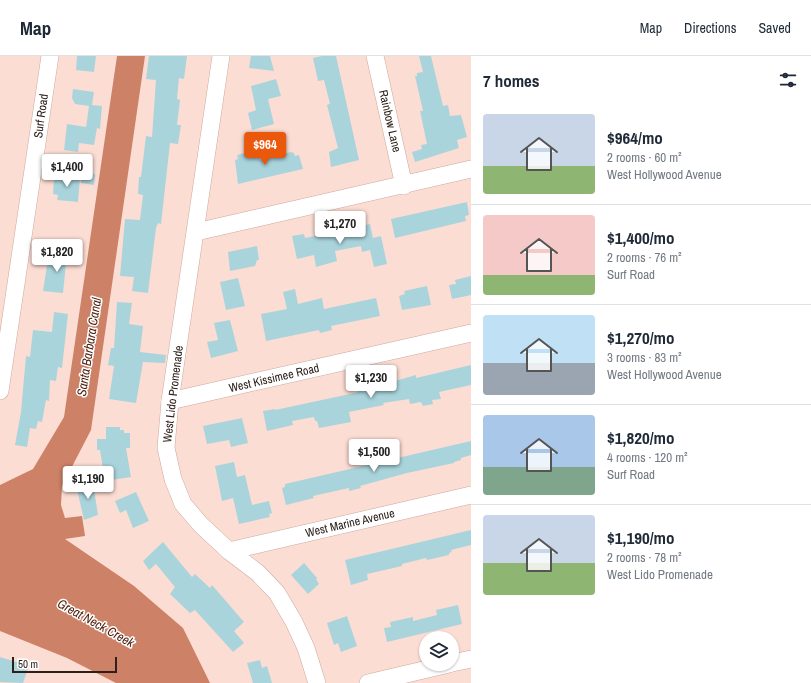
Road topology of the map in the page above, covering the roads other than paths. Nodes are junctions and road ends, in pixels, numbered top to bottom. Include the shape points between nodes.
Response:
1 (50, 56) edge
2 (221, 56) edge
3 (375, 56) edge
4 (471, 170) edge
5 (404, 186) junction
6 (196, 232) junction
7 (471, 334) edge
8 (0, 390) edge
9 (170, 401) junction
10 (471, 495) edge
11 (229, 552) junction
12 (471, 659) edge
13 (459, 662) edge
14 (419, 671) edge
15 (317, 683) edge
16 (368, 683) edge

1 - 8 street, Surf Road
2 - 6 street, West Lido Promenade
3 - 5 street, Rainbow Lane
4 - 5 street
5 - 6 street
6 - 9 street, West Lido Promenade
7 - 9 street, West Kissimee Road
9 - 11 street, West Lido Promenade via 166,448 173,479 183,504
10 - 11 street, West Marine Avenue
11 - 15 street, West Lido Promenade via 258,573 277,593 297,628
12 - 13 street
14 - 16 street

